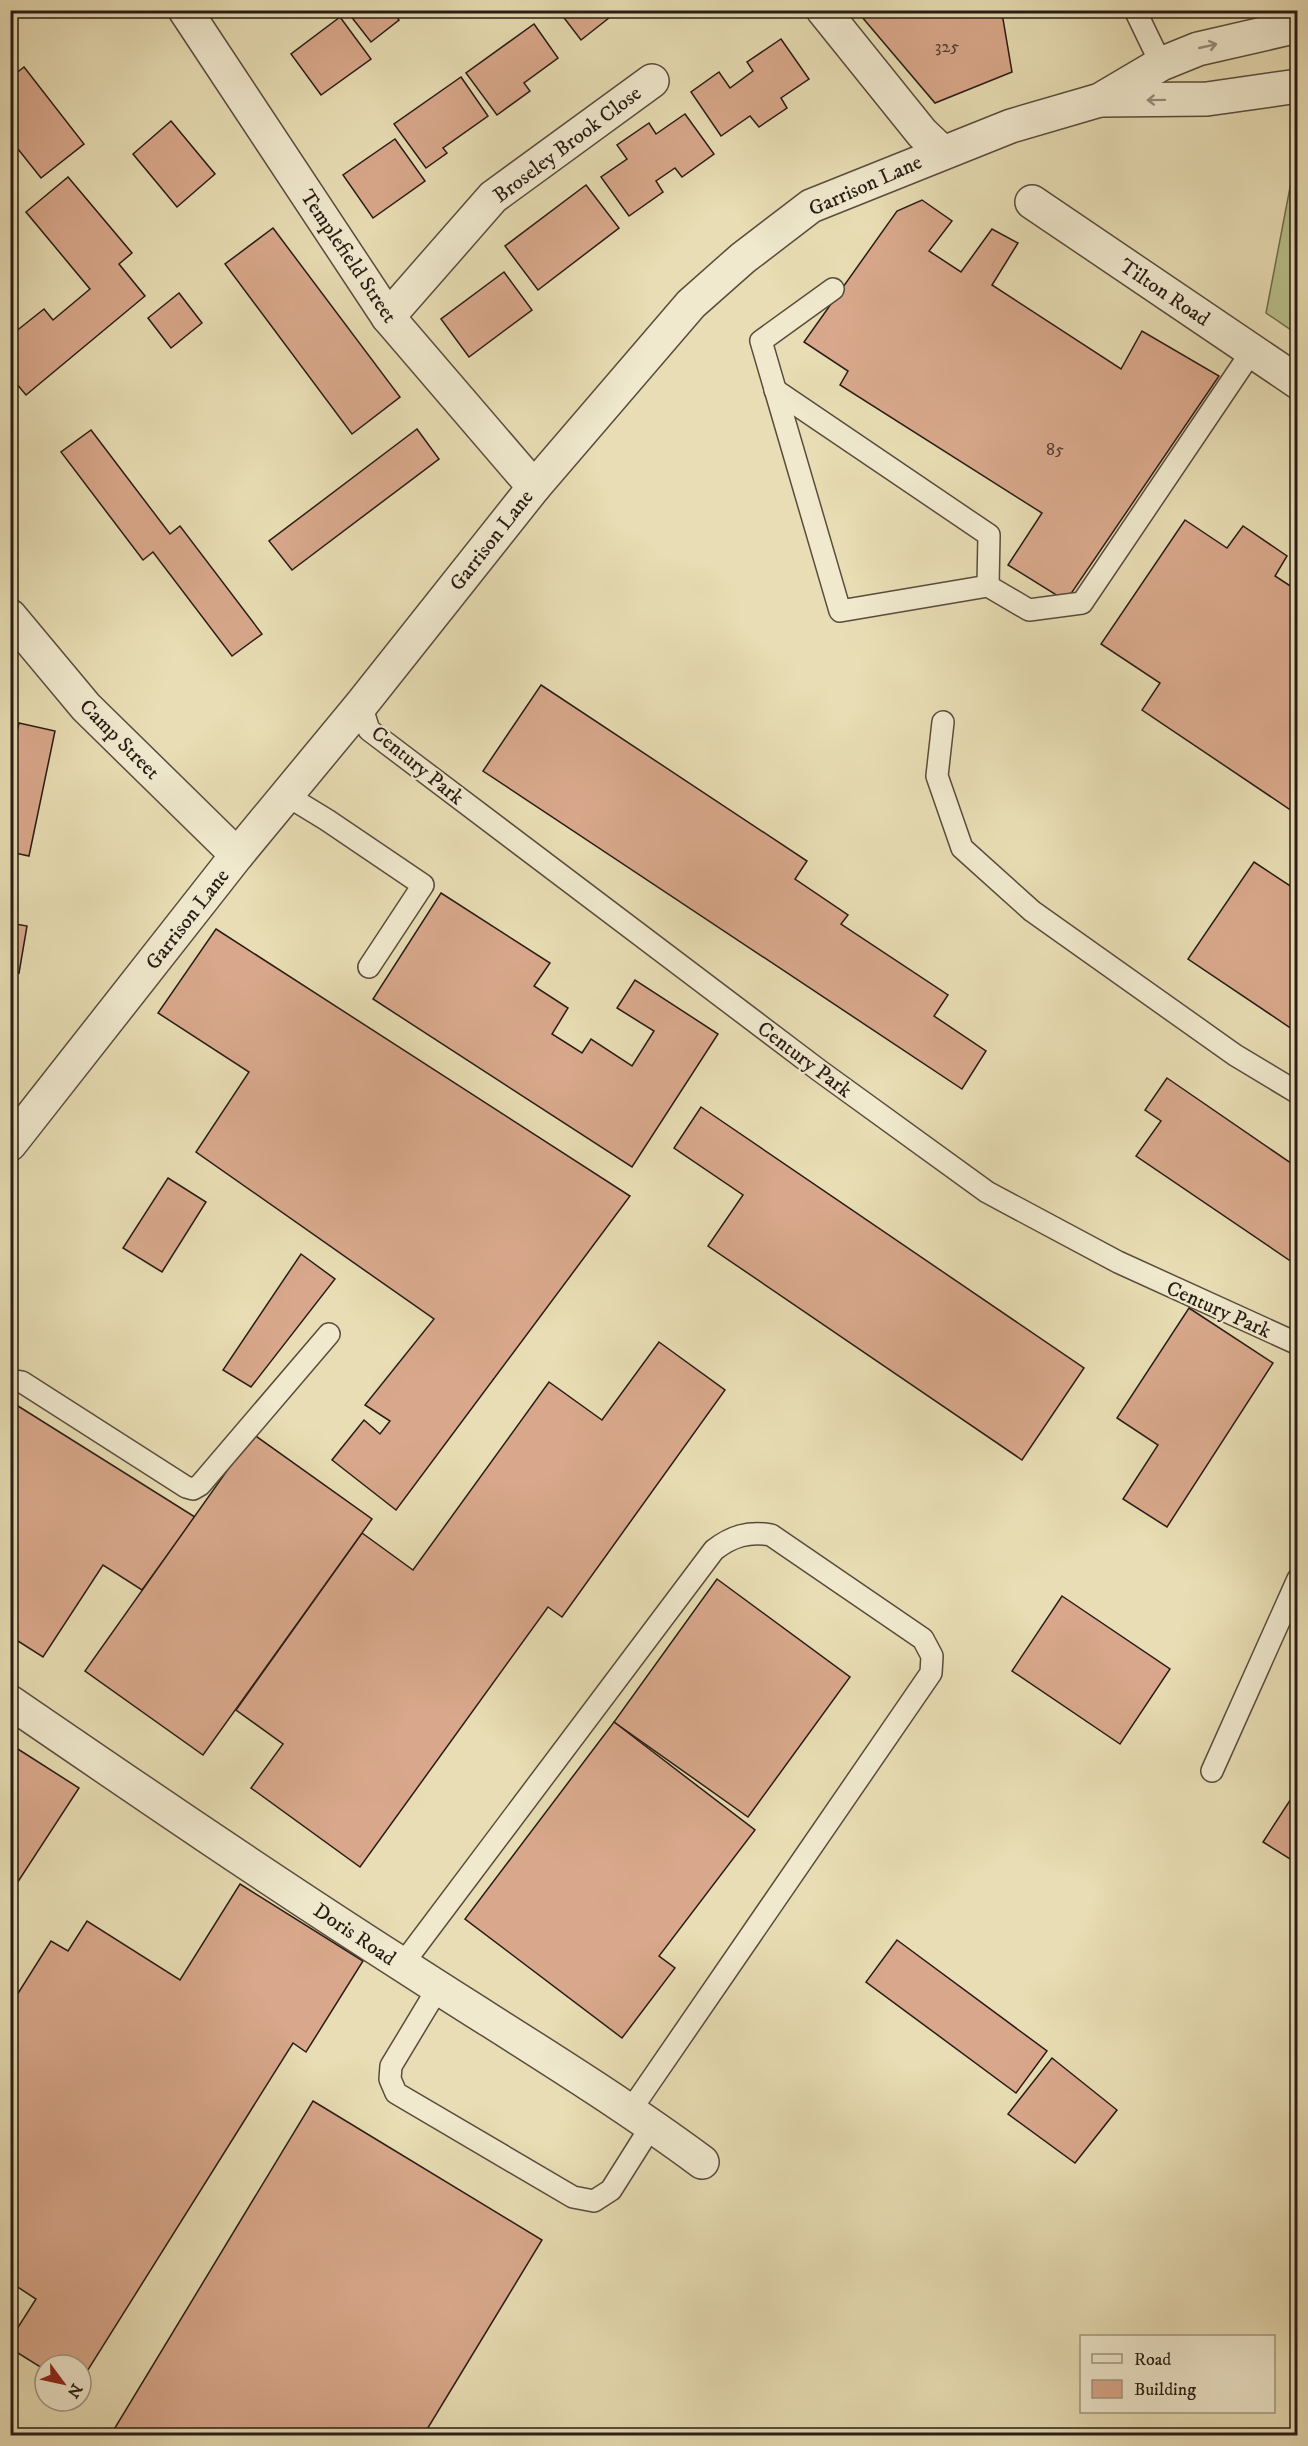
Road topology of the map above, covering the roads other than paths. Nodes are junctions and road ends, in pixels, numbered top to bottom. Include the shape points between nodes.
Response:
1 (823, 10) edge
2 (1135, 10) edge
3 (192, 13) edge
4 (1291, 21) edge
5 (1161, 64) junction
6 (652, 81) dead end
7 (1298, 86) edge
8 (1100, 100) junction
9 (942, 152) junction
10 (1032, 202) dead end
11 (833, 289) dead end
12 (388, 317) junction
13 (1252, 351) junction
14 (1298, 382) edge
15 (776, 390) junction
16 (534, 487) junction
17 (988, 586) junction
18 (10, 616) edge
19 (361, 705) junction
20 (943, 722) dead end
21 (286, 795) junction
22 (237, 855) junction
23 (369, 967) dead end
24 (1298, 1093) edge
25 (10, 1144) edge
26 (329, 1334) dead end
27 (1298, 1344) edge
28 (10, 1380) edge
29 (1298, 1579) edge
30 (10, 1702) edge
31 (1212, 1771) dead end
32 (402, 1965) junction
33 (438, 1988) junction
34 (641, 2118) junction
35 (702, 2162) dead end

1 - 9 street via 922,133
2 - 5 lane
3 - 12 street, Templefield Street
5 -> 4 street, Garrison Lane
5 - 8 street, Garrison Lane
6 - 12 street, Broseley Brook Close via 493,197
7 -> 8 street, Garrison Lane via 1208,99
8 - 9 street, Garrison Lane via 1011,126
9 - 16 street, Garrison Lane via 811,206 743,258 691,304
10 - 13 street, Tilton Road
11 - 15 lane via 761,341
12 - 16 street, Templefield Street
13 - 14 street, Tilton Road
13 - 17 lane via 1082,603 1029,610
15 - 17 lane via 989,535
15 - 17 lane via 840,611
16 - 19 street, Garrison Lane
18 - 22 street, Camp Street via 86,707
19 - 21 street, Garrison Lane
19 - 27 lane, Century Park via 369,730 987,1192 1118,1262
20 - 24 lane via 937,776 962,848 1032,911 1235,1055
21 - 22 street, Garrison Lane
21 - 23 lane via 423,885
22 - 25 street, Garrison Lane
26 - 28 lane via 193,1489 21,1382
29 - 31 lane
30 - 32 street, Doris Road
32 - 33 street, Doris Road
32 - 34 lane via 714,1550 741,1535 771,1535 923,1639 932,1656 931,1673
33 - 34 street, Doris Road
33 - 34 lane via 391,2066 390,2079 396,2093 573,2197 594,2201 611,2190
34 - 35 street, Doris Road

